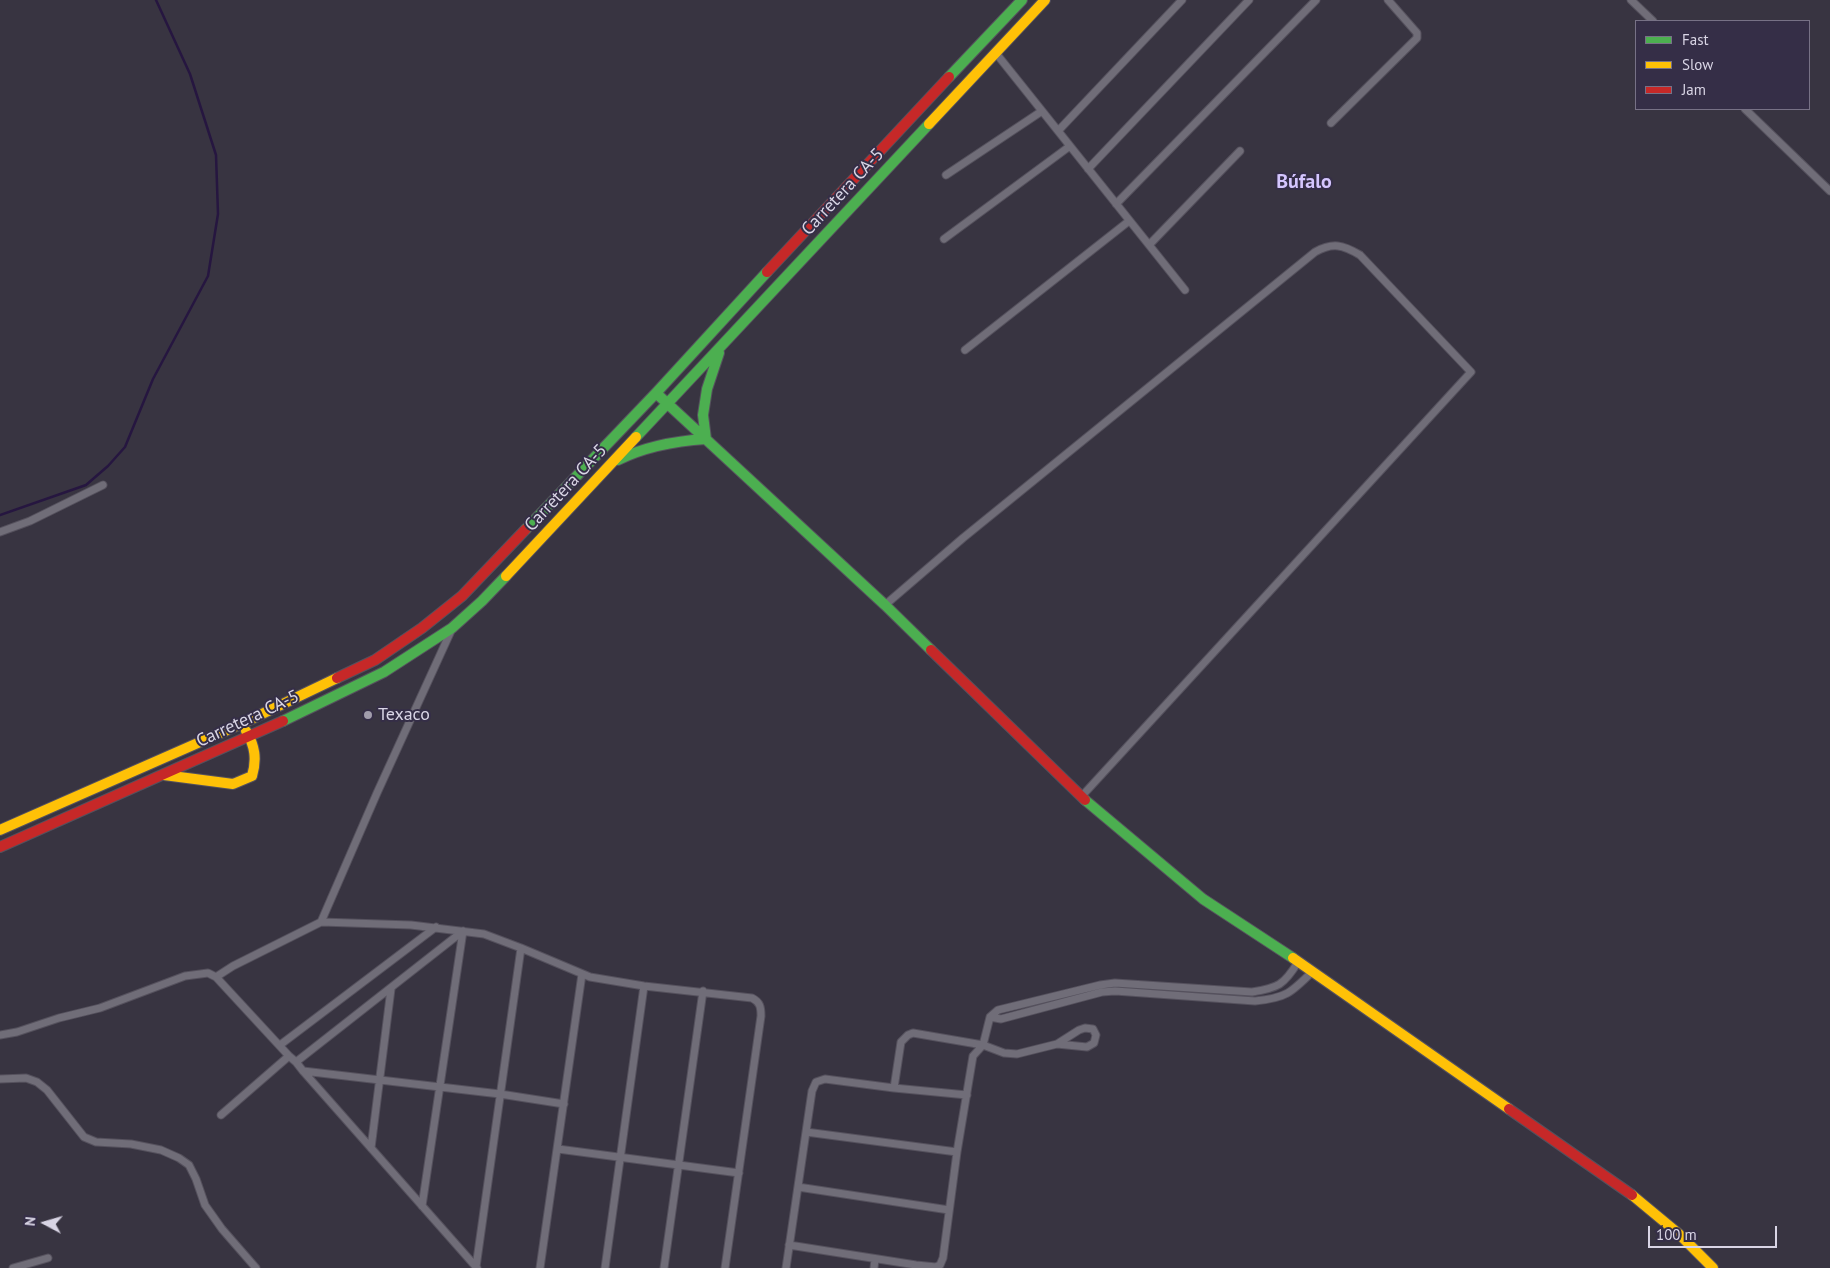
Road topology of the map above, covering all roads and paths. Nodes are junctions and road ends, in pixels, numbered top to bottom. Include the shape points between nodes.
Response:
1 (1022, 0) edge
2 (1045, 0) edge
3 (1182, 0) edge
4 (1249, 0) edge
5 (1316, 0) edge
6 (1388, 0) edge
7 (1631, 0) edge
8 (1653, 20) edge
9 (995, 52) junction
10 (1745, 110) edge
11 (1042, 111) junction
12 (1331, 123) dead end
13 (1058, 131) junction
14 (1070, 146) junction
15 (1240, 151) dead end
16 (1088, 169) junction
17 (946, 175) dead end
18 (1830, 191) edge
19 (1116, 204) junction
20 (1130, 221) junction
21 (944, 239) dead end
22 (1149, 245) junction
23 (1185, 290) dead end
24 (722, 345) junction
25 (965, 350) dead end
26 (656, 393) junction
27 (668, 404) junction
28 (706, 439) junction
29 (611, 464) junction
30 (103, 485) dead end
31 (0, 532) edge
32 (885, 605) junction
33 (452, 628) junction
34 (241, 724) junction
35 (250, 738) junction
36 (164, 775) junction
37 (1081, 796) junction
38 (0, 830) edge
39 (0, 847) edge
40 (321, 922) junction
41 (436, 927) junction
42 (463, 931) junction
43 (521, 948) junction
44 (1298, 962) junction
45 (1313, 971) junction
46 (582, 974) junction
47 (216, 977) junction
48 (644, 986) junction
49 (391, 989) junction
50 (703, 991) junction
51 (990, 1017) junction
52 (0, 1035) edge
53 (1057, 1044) junction
54 (280, 1045) junction
55 (983, 1045) junction
56 (289, 1056) junction
57 (296, 1062) junction
58 (302, 1071) junction
59 (0, 1079) edge
60 (380, 1079) junction
61 (439, 1087) junction
62 (894, 1088) junction
63 (500, 1094) junction
64 (967, 1095) junction
65 (564, 1104) junction
66 (222, 1115) dead end
67 (806, 1132) junction
68 (371, 1148) junction
69 (558, 1149) junction
70 (957, 1152) junction
71 (621, 1157) junction
72 (679, 1165) junction
73 (739, 1173) junction
74 (798, 1187) junction
75 (422, 1206) junction
76 (949, 1210) junction
77 (789, 1245) junction
78 (48, 1258) dead end
79 (876, 1259) junction
80 (477, 1267) edge
81 (13, 1268) edge
82 (256, 1268) edge
83 (540, 1268) edge
84 (605, 1268) edge
85 (664, 1268) edge
86 (725, 1268) edge
87 (786, 1268) edge
88 (874, 1268) edge
89 (1713, 1268) edge

1 - 26 main road, Carretera CA-5
2 - 9 main road, Carretera CA-5
3 - 13 street
4 - 16 street
5 - 19 street
6 - 12 street via 1417,33 1417,38
7 - 8 street
9 - 11 street
9 - 24 main road, Carretera CA-5
10 - 18 street
11 - 13 street
11 - 17 street
13 - 14 street
14 - 16 street
14 - 21 street
15 - 22 street
16 - 19 street
19 - 20 street
20 - 22 street
20 - 25 street
22 - 23 street
24 - 27 main road, Carretera CA-5
24 - 28 main road via 707,389 703,415
26 - 27 main road
26 - 34 main road, Carretera CA-5 via 462,596 422,628 375,660
27 - 28 main road
27 - 29 main road, Carretera CA-5
28 - 29 main road via 658,446 627,455
28 - 32 main road
29 - 33 main road, Carretera CA-5 via 482,601
30 - 31 street
32 - 37 main road
32 - 37 street via 1315,252 1325,246 1337,245 1360,255 1471,372
33 - 35 main road, Carretera CA-5 via 384,672
33 - 40 street
34 - 35 main road
34 - 38 main road, Carretera CA-5
35 - 36 main road, Carretera CA-5
35 - 36 main road via 257,757 252,776 244,781 233,784
36 - 39 main road, Carretera CA-5
37 - 44 main road via 1203,899
40 - 41 street
40 - 47 street
41 - 42 street
41 - 54 street
42 - 43 street via 484,934
42 - 49 street
42 - 61 street
43 - 46 street
43 - 63 street
44 - 45 main road
44 - 51 street via 1282,984 1271,989 1252,992 1100,984 998,1010
45 - 51 street via 1277,999 1255,1001 1115,991 1001,1019
45 - 89 main road via 1633,1196 1679,1234
46 - 48 street
46 - 65 street
47 - 52 street via 208,973 185,976 100,1008
47 - 54 street
48 - 50 street
48 - 71 street
49 - 57 street
49 - 60 street
50 - 72 street
50 - 73 street via 752,998 760,1004
51 - 55 street
53 - 53 street via 1087,1047 1094,1043 1096,1035 1093,1029 1085,1028
53 - 55 street via 1016,1054
54 - 56 street
55 - 62 street via 908,1034 899,1047
55 - 64 street via 973,1056
56 - 57 street
56 - 66 street
57 - 58 street
58 - 60 street
58 - 68 street
59 - 82 street via 26,1078 37,1082 47,1090 84,1138 161,1150 189,1165 205,1205
60 - 61 street
60 - 68 street
61 - 63 street
61 - 75 street
62 - 64 street
62 - 67 street via 820,1079 813,1086
63 - 65 street
63 - 80 street
64 - 70 street
65 - 69 street
67 - 70 street
67 - 74 street
68 - 75 street
69 - 71 street
69 - 83 street
70 - 76 street
71 - 72 street
71 - 84 street
72 - 73 street
72 - 85 street
73 - 86 street
74 - 76 street
74 - 77 street
75 - 80 street
76 - 79 street via 940,1265
77 - 79 street
77 - 87 street
78 - 81 street
79 - 88 street

